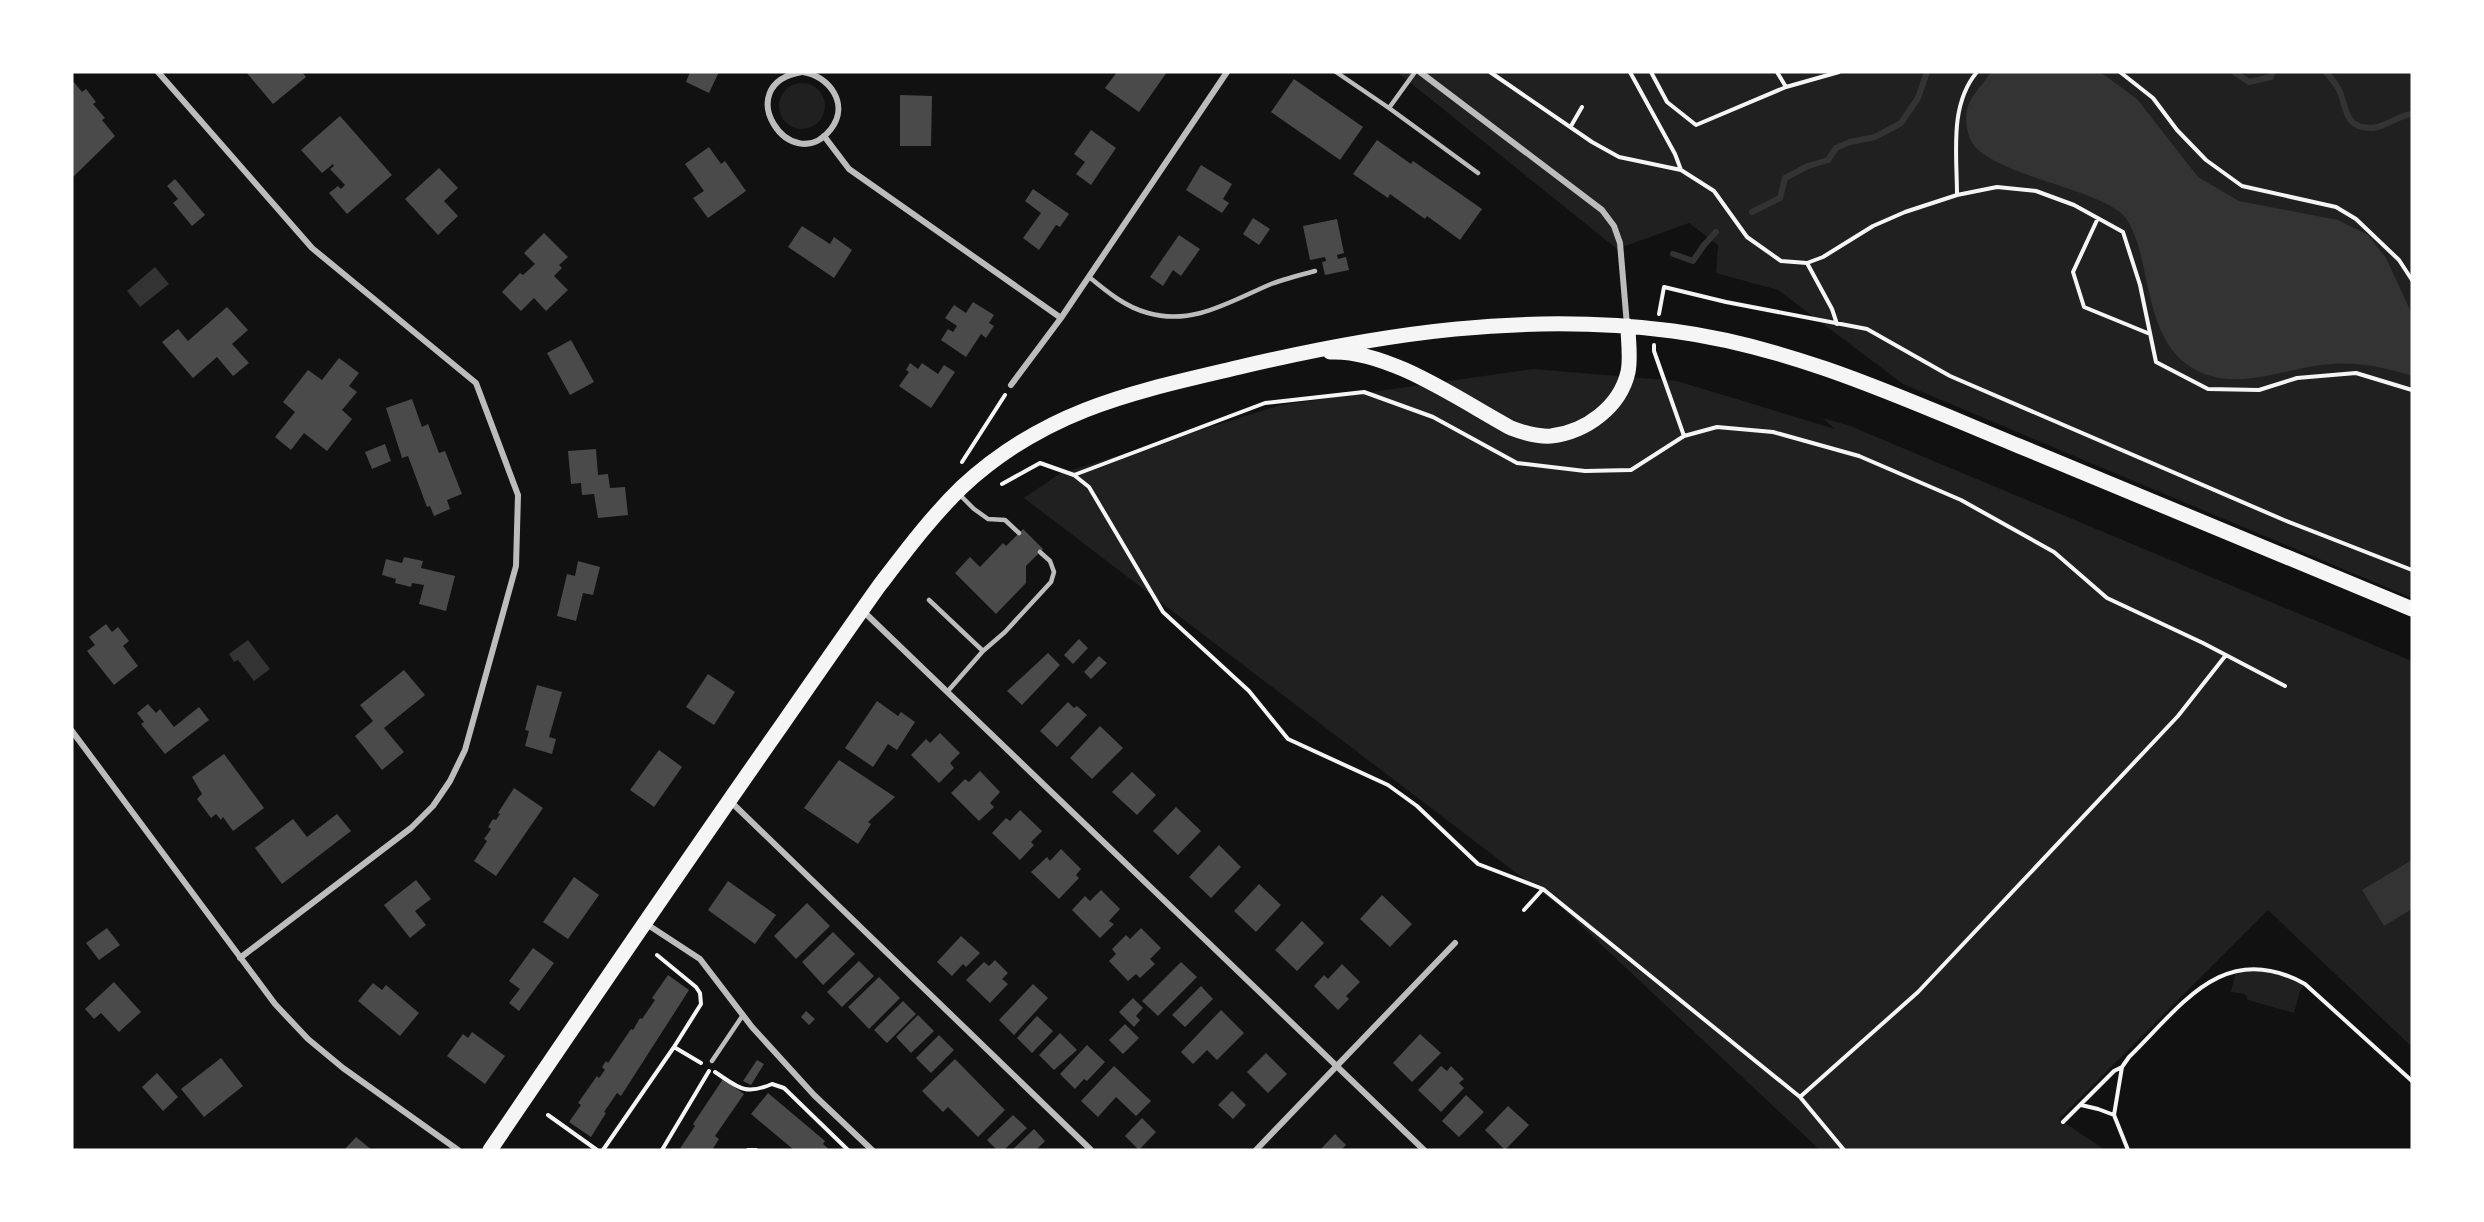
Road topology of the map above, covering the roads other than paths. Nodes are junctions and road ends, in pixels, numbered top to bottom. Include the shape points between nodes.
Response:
1 (158, 72) edge
2 (802, 72) edge
3 (1227, 72) edge
4 (1336, 72) edge
5 (1415, 72) edge
6 (1420, 72) edge
7 (1389, 108) junction
8 (824, 136) junction
9 (1478, 173) dead end
10 (1315, 271) dead end
11 (1089, 277) junction
12 (1061, 318) junction
13 (1628, 326) junction
14 (1297, 353) junction
15 (1011, 385) dead end
16 (957, 492) junction
17 (1018, 533) dead end
18 (1040, 552) dead end
19 (929, 600) dead end
20 (2412, 609) edge
21 (862, 610) junction
22 (983, 651) junction
23 (948, 691) junction
24 (72, 731) edge
25 (729, 800) junction
26 (645, 922) junction
27 (1455, 943) dead end
28 (240, 957) junction
29 (742, 1015) junction
30 (712, 1061) dead end
31 (1337, 1066) junction
32 (458, 1150) edge
33 (490, 1150) edge
34 (872, 1150) edge
35 (1091, 1150) edge
36 (1256, 1150) edge
37 (1424, 1150) edge

1 - 28 street via 312,248 476,383 518,495 516,566 465,750 450,781 411,828
2 - 8 street via 823,79 836,96 836,118
2 - 8 street via 782,79 773,88 768,105 771,123 788,140 800,143
3 - 11 street
4 - 7 lane
5 - 7 lane
6 - 13 street via 1602,210 1620,243
7 - 9 lane
8 - 12 street via 849,169
10 - 11 lane via 1188,317 1148,313 1114,297
11 - 12 street
12 - 15 street
13 - 14 highway via 1542,323 1464,327 1386,336
13 - 14 highway via 1628,371 1607,410 1591,423 1550,436 1530,435 1511,428 1377,359 1336,352
13 - 20 highway via 1745,344 1809,362
14 - 16 highway via 1126,394 1079,411 1034,434
16 - 17 lane via 988,519 1005,520
16 - 21 highway via 934,515
18 - 22 lane via 1050,561 1054,572 1051,582
19 - 22 lane
21 - 23 street
21 - 25 highway
22 - 23 lane
23 - 31 street
24 - 28 street
25 - 26 highway
25 - 35 street
26 - 29 street via 700,959
26 - 33 highway
27 - 31 street
28 - 32 street via 275,1004 308,1039
29 - 30 lane
29 - 34 street via 814,1095
31 - 36 street
31 - 37 street

